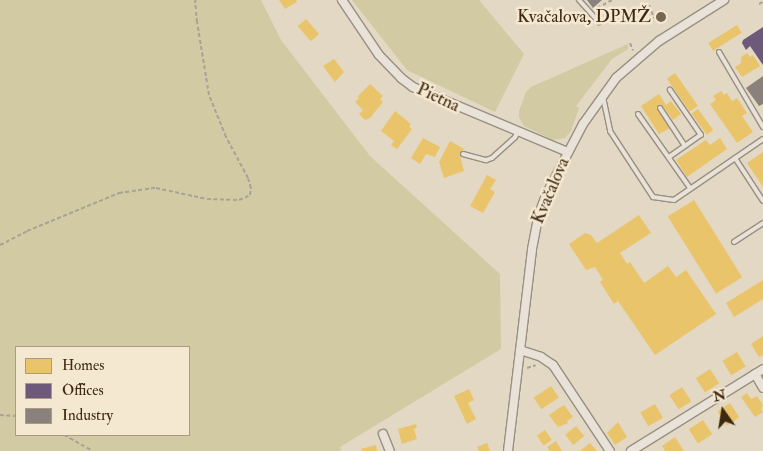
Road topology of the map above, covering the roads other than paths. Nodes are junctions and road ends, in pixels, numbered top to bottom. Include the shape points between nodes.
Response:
1 (342, 0) edge
2 (578, 0) edge
3 (724, 0) edge
4 (711, 3) edge
5 (599, 22) dead end
6 (719, 52) dead end
7 (670, 90) dead end
8 (603, 96) junction
9 (660, 108) dead end
10 (763, 112) edge
11 (638, 114) dead end
12 (757, 117) junction
13 (763, 127) edge
14 (518, 132) junction
15 (763, 138) edge
16 (685, 146) junction
17 (568, 152) junction
18 (463, 154) dead end
19 (669, 157) junction
20 (735, 158) junction
21 (690, 188) junction
22 (763, 201) edge
23 (763, 223) edge
24 (734, 242) dead end
25 (520, 350) junction
26 (763, 369) edge
27 (754, 374) junction
28 (763, 388) edge
29 (383, 434) dead end
30 (390, 451) edge
31 (508, 451) edge
32 (610, 451) edge
33 (631, 451) edge

1 - 14 street, Pietna via 379,56 413,87
2 - 5 lane
3 - 4 street, Kvačalova
4 - 8 street, Kvačalova via 638,57
6 - 12 lane
7 - 16 lane via 701,135
8 - 17 street, Kvačalova
8 - 21 lane via 610,131 653,197 674,200
9 - 16 lane
10 - 12 lane
11 - 19 lane
12 - 13 lane
14 - 17 street, Pietna
14 - 18 lane via 492,158 486,160
15 - 20 lane
16 - 19 lane
17 - 25 street, Kvačalova via 538,217
19 - 21 lane
20 - 21 lane
20 - 22 lane
23 - 24 lane
25 - 31 street, Kvačalova
25 - 32 street via 541,357 552,365
26 - 27 street
27 - 28 street
27 - 33 street
29 - 30 street

